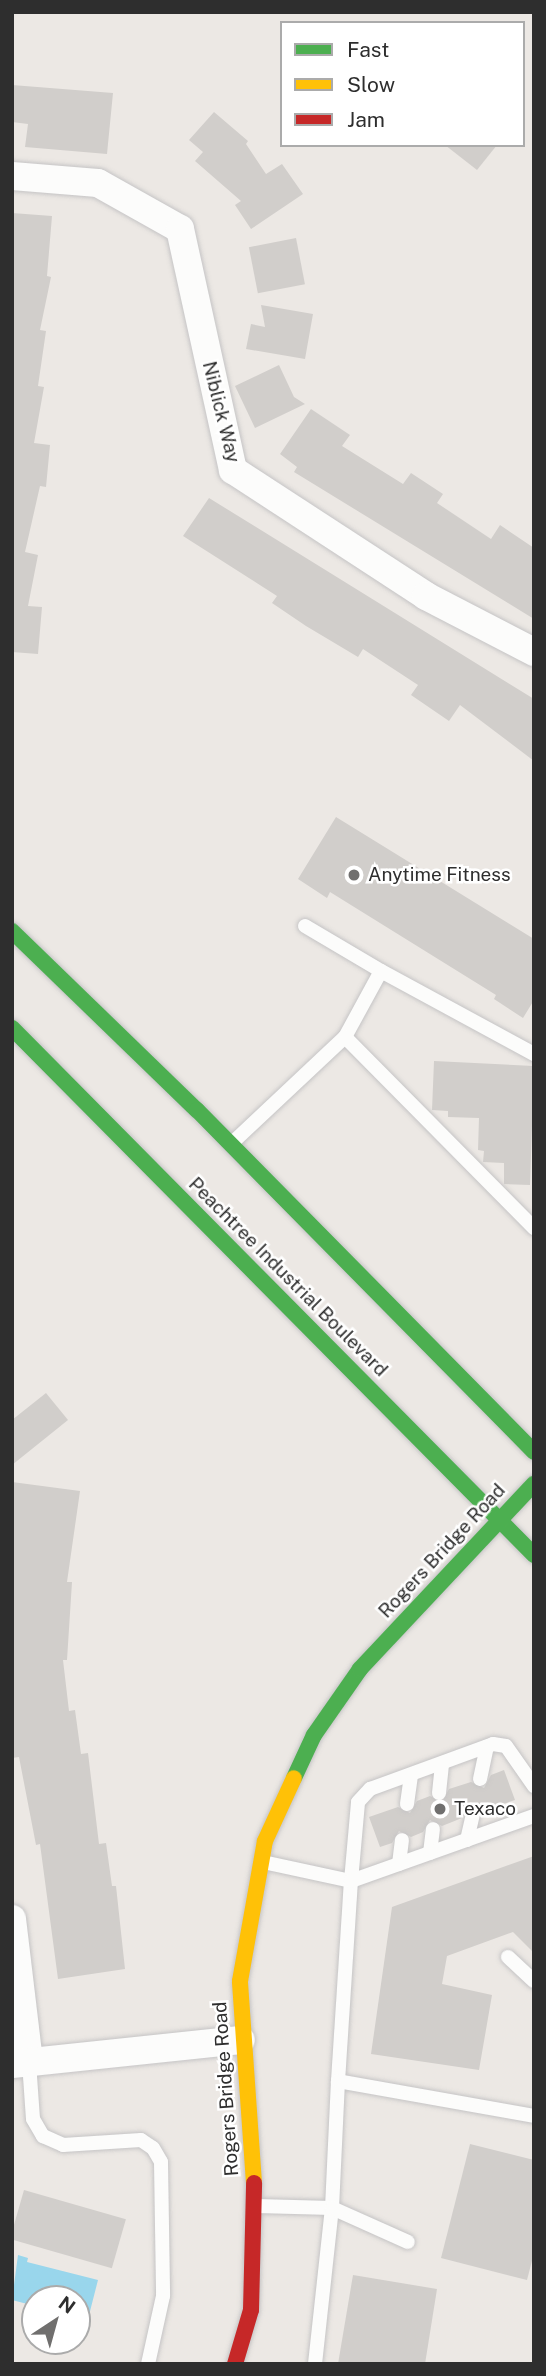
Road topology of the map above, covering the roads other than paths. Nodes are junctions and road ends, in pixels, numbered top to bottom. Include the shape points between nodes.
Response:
1 (12, 176) edge
2 (534, 652) edge
3 (305, 926) dead end
4 (12, 931) edge
5 (381, 971) junction
6 (12, 1028) edge
7 (345, 1037) junction
8 (534, 1054) edge
9 (230, 1145) junction
10 (534, 1228) edge
11 (534, 1452) edge
12 (534, 1484) edge
13 (501, 1522) junction
14 (534, 1555) edge
15 (487, 1746) junction
16 (442, 1763) junction
17 (411, 1775) junction
18 (480, 1779) dead end
19 (534, 1786) edge
20 (439, 1793) dead end
21 (407, 1804) dead end
22 (473, 1815) dead end
23 (534, 1816) edge
24 (433, 1829) dead end
25 (402, 1840) dead end
26 (467, 1840) junction
27 (430, 1853) junction
28 (262, 1861) junction
29 (399, 1864) junction
30 (351, 1881) junction
31 (12, 1919) edge
32 (508, 1957) dead end
33 (534, 1982) edge
34 (241, 2040) junction
35 (21, 2063) edge
36 (338, 2081) junction
37 (534, 2116) edge
38 (256, 2206) junction
39 (332, 2208) junction
40 (408, 2242) dead end
41 (148, 2364) edge
42 (235, 2364) edge
43 (315, 2364) edge

1 - 2 street, Niblick Way via 98,183 180,229 233,470 426,596
3 - 5 lane
4 - 9 main road
5 - 7 lane
5 - 8 lane
6 - 13 main road, Peachtree Industrial Boulevard
7 - 9 lane
7 - 10 lane
9 - 11 main road
12 - 13 main road, Rogers Bridge Road
13 - 14 main road, Peachtree Industrial Boulevard
13 - 28 main road, Rogers Bridge Road via 353,1680 314,1735 265,1842
15 - 16 lane
15 - 18 lane
15 - 19 lane via 506,1746
16 - 17 lane
16 - 20 lane
17 - 21 lane
17 - 30 lane via 370,1790 358,1802
22 - 26 lane
23 - 26 lane
24 - 27 lane
25 - 29 lane
26 - 27 lane
27 - 29 lane
28 - 30 lane
28 - 34 main road, Rogers Bridge Road via 240,1981
29 - 30 lane
30 - 36 lane
31 - 35 street
32 - 33 lane
34 - 35 street
34 - 38 main road, Rogers Bridge Road
35 - 41 lane via 33,2119 43,2136 63,2145 141,2140 153,2147 161,2162 163,2296
36 - 37 lane
36 - 39 lane
38 - 39 lane
38 - 42 main road, Rogers Bridge Road via 251,2310
39 - 40 lane
39 - 43 lane

